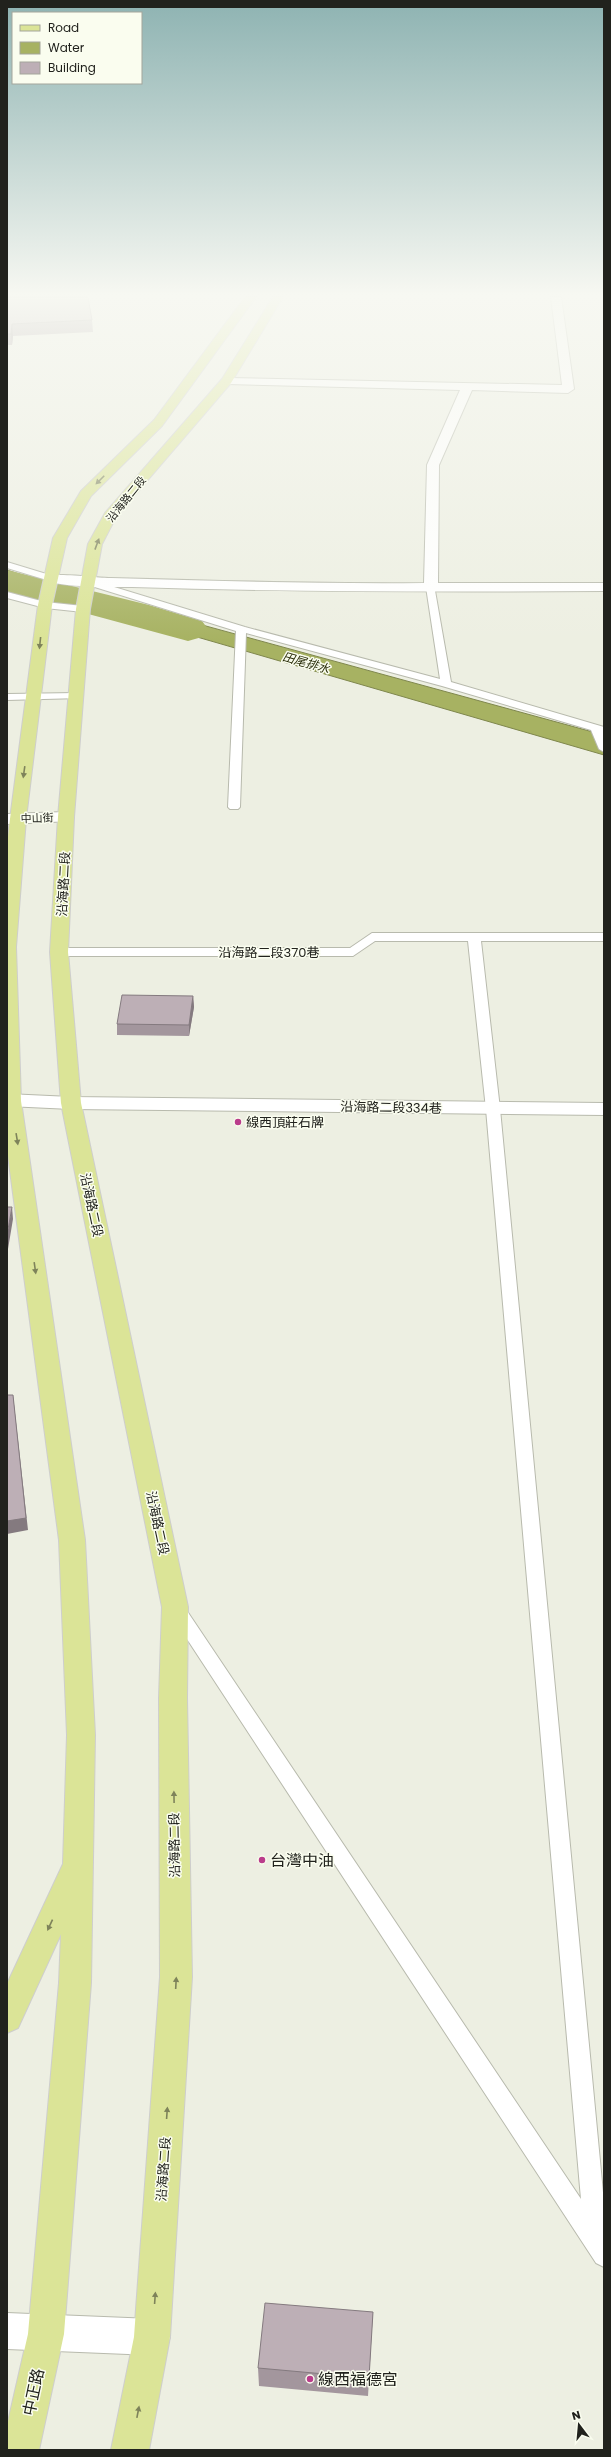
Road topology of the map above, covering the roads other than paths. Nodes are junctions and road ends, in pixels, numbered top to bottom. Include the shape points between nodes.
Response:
1 (166, 412) edge
2 (201, 412) edge
3 (457, 412) edge
4 (7, 565) edge
5 (50, 578) junction
6 (88, 582) junction
7 (604, 587) edge
8 (431, 588) junction
9 (7, 595) edge
10 (45, 605) junction
11 (84, 609) junction
12 (240, 633) junction
13 (446, 684) junction
14 (77, 696) junction
15 (7, 697) edge
16 (34, 697) junction
17 (601, 737) edge
18 (234, 806) dead end
19 (66, 817) junction
20 (13, 819) edge
21 (474, 937) junction
22 (604, 937) edge
23 (59, 952) junction
24 (9, 1100) edge
25 (71, 1103) junction
26 (493, 1109) junction
27 (604, 1109) edge
28 (175, 1607) junction
29 (78, 1864) junction
30 (7, 2018) edge
31 (600, 2248) edge
32 (7, 2331) edge
33 (46, 2334) junction
34 (152, 2337) junction
35 (20, 2450) edge
36 (130, 2450) edge

1 -> 5 main road via 86,494 60,538
6 -> 2 main road, 沿海路二段 via 95,544 110,516
3 - 8 street via 433,466
4 - 5 lane
5 - 6 street
5 - 10 main road
6 - 8 street via 312,588
6 - 11 main road, 沿海路二段
6 - 12 lane
7 - 8 street
8 - 13 lane
9 - 10 lane
10 - 11 lane
10 -> 16 main road
11 - 14 main road, 沿海路二段
12 - 13 lane
12 - 18 lane
13 - 17 lane
14 - 16 lane
14 - 19 main road, 沿海路二段
15 - 16 lane
16 -> 20 main road
19 - 20 street, 中山街
19 - 23 main road, 沿海路二段
20 - 24 main road via 7,947
21 - 22 lane, 沿海路二段370巷
21 - 23 lane, 沿海路二段370巷 via 372,938 353,952
21 - 26 lane
23 - 25 main road, 沿海路二段
24 - 25 street, 沿海路二段334巷
24 -> 29 main road via 72,1540 82,1735
25 - 26 street, 沿海路二段334巷
25 - 28 main road, 沿海路二段
26 - 27 street, 沿海路二段334巷
26 - 31 lane
28 - 31 lane
34 -> 28 main road, 沿海路二段 via 176,1977 173,1698
29 -> 30 main road
29 - 33 main road via 75,1983
32 - 33 street
33 - 34 street
33 - 35 main road, 中正路
36 -> 34 main road

